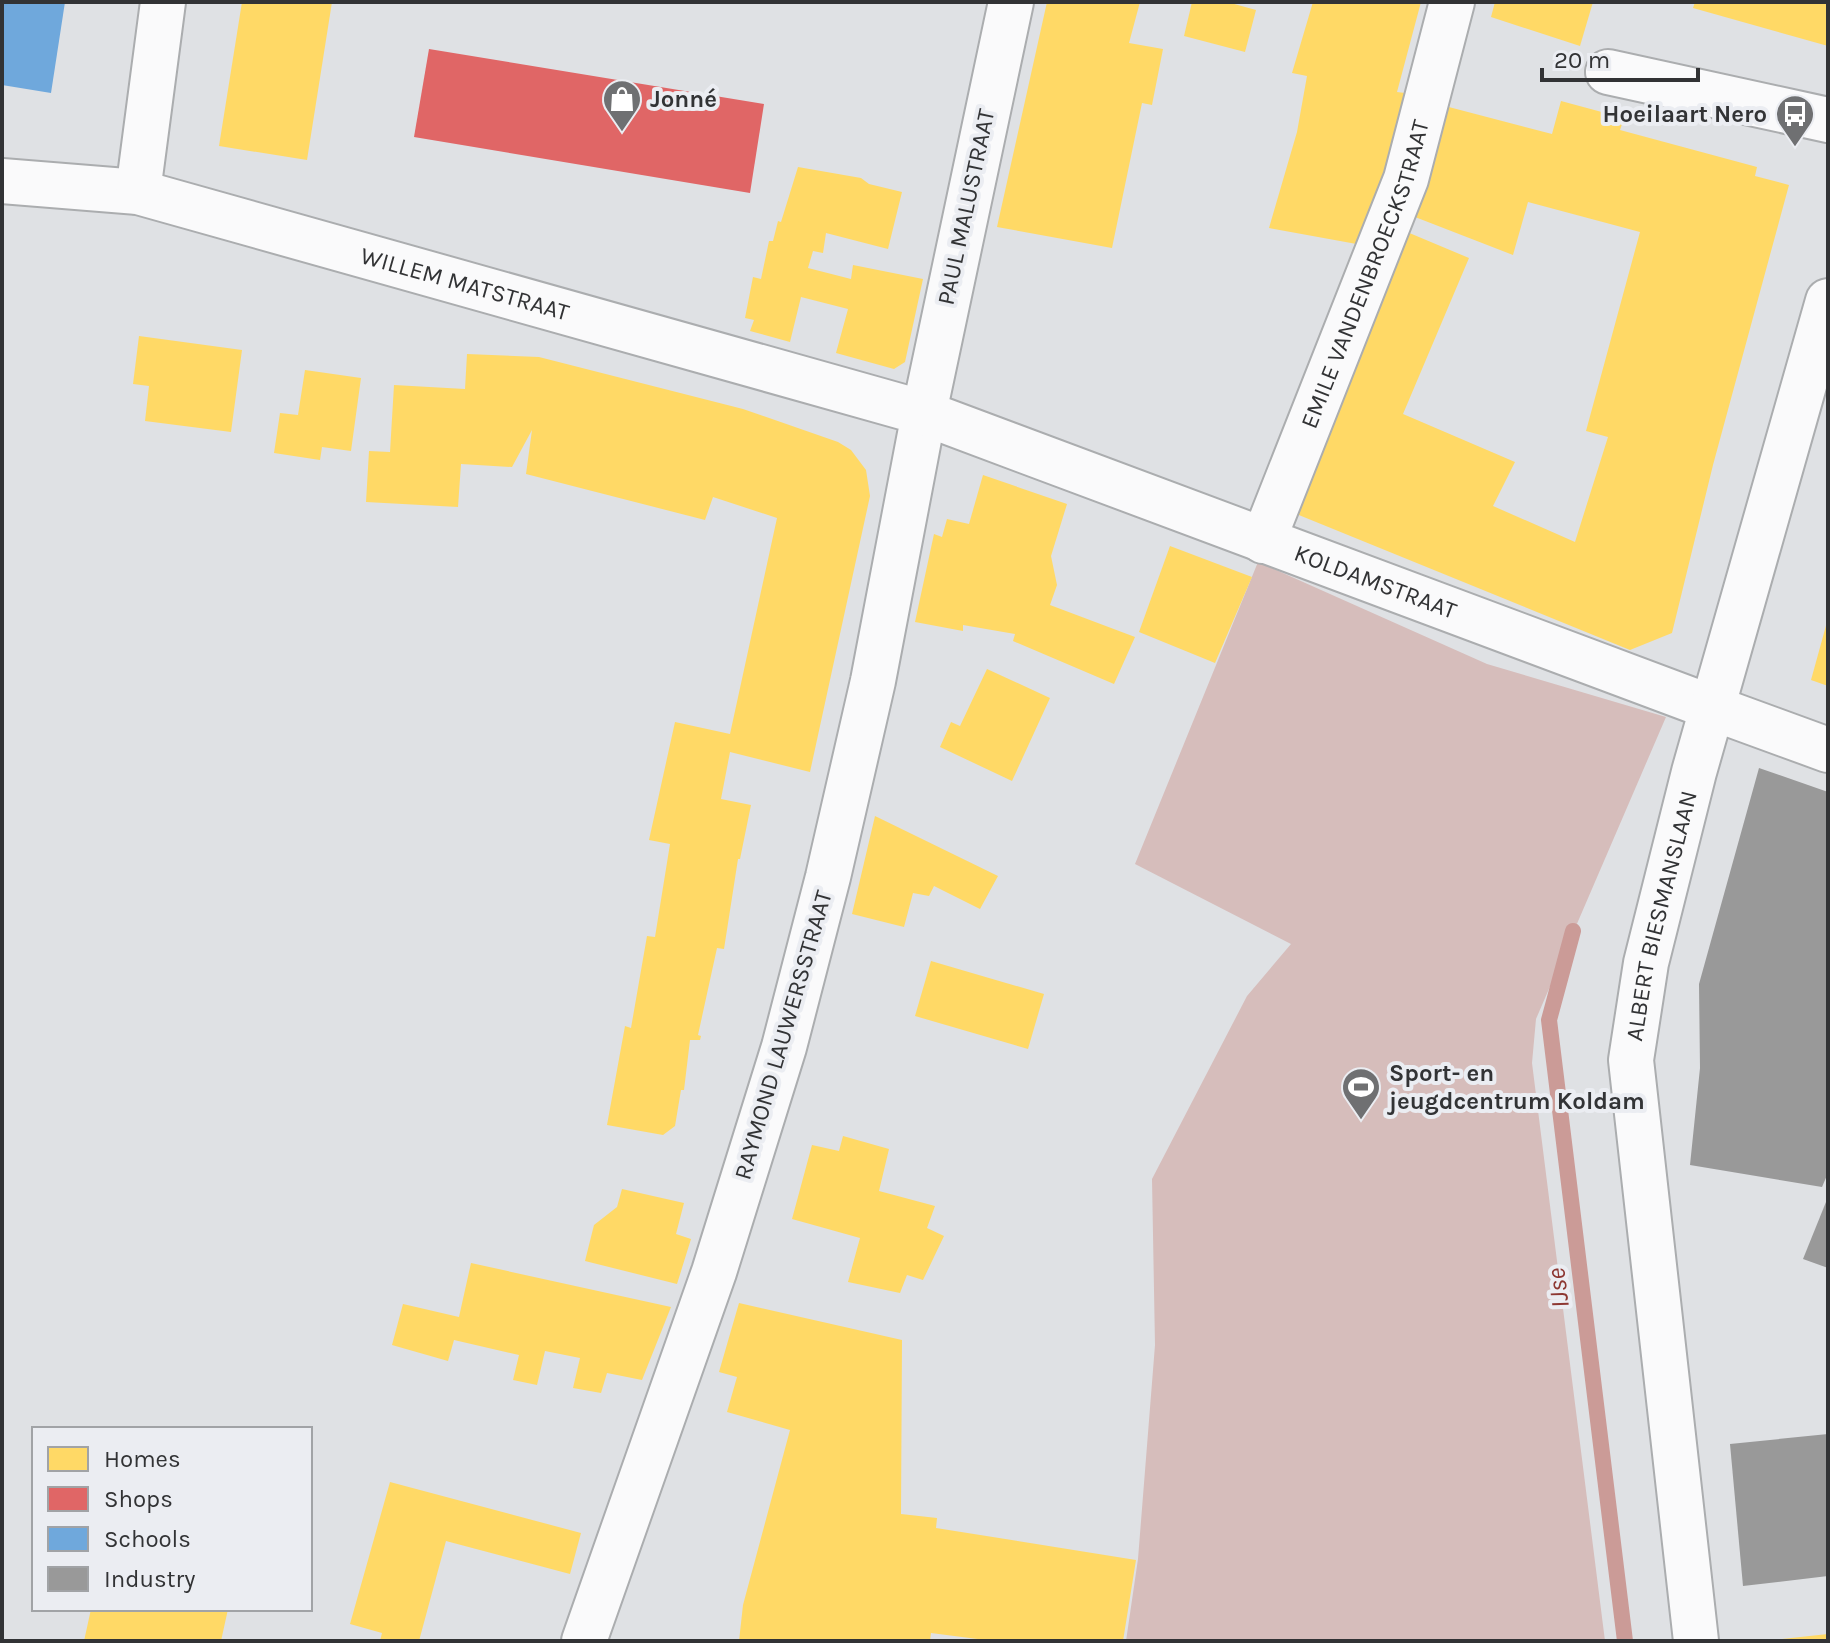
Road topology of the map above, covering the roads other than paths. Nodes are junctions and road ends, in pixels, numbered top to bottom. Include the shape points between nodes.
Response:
1 (163, 2) edge
2 (1011, 2) edge
3 (1452, 2) edge
4 (1608, 72) dead end
5 (1828, 120) edge
6 (2, 181) edge
7 (138, 192) junction
8 (1828, 301) edge
9 (924, 413) junction
10 (1263, 541) junction
11 (1713, 708) junction
12 (1828, 750) edge
13 (584, 1641) edge
14 (1696, 1641) edge

1 - 7 street
2 - 9 street, PAUL MALUSTRAAT
3 - 10 street, EMILE VANDENBROECKSTRAAT via 1406,179
4 - 5 street
6 - 7 street, WILLEM MATSTRAAT
7 - 9 street, WILLEM MATSTRAAT
8 - 11 street, ALBERT BIESMANSLAAN
9 - 10 street, KOLDAMSTRAAT
9 - 13 street, RAYMOND LAUWERSSTRAAT via 873,681 784,1047 714,1272
10 - 11 street, KOLDAMSTRAAT
11 - 12 street, KOLDAMSTRAAT
11 - 14 street, ALBERT BIESMANSLAAN via 1646,963 1631,1060

